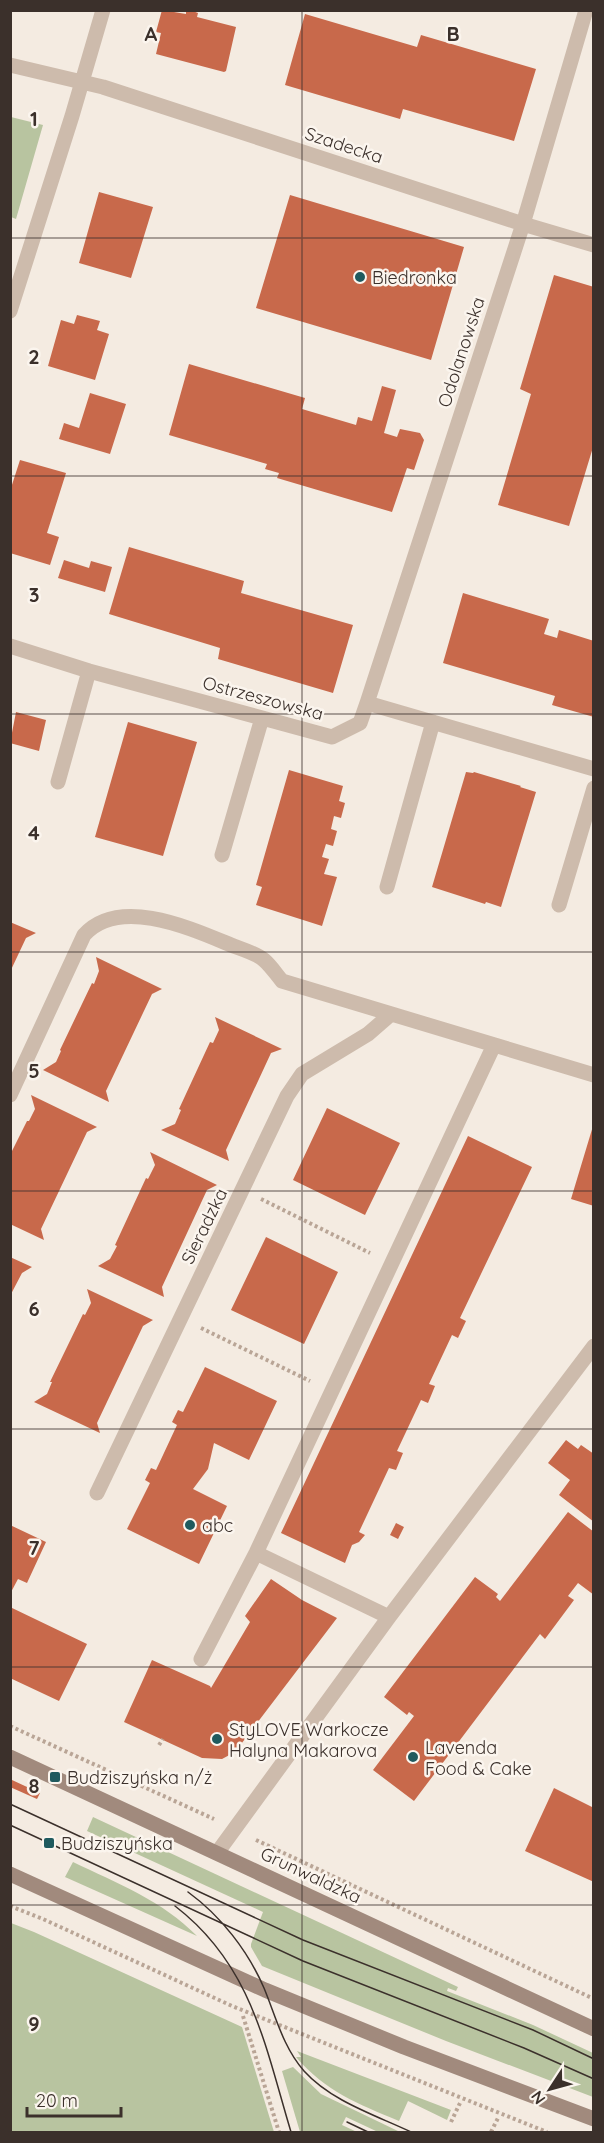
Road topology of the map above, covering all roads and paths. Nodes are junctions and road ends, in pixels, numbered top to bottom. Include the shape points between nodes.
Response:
1 (102, 10) edge
2 (586, 10) edge
3 (10, 65) edge
4 (82, 82) junction
5 (523, 224) junction
6 (594, 245) edge
7 (10, 311) edge
8 (10, 646) edge
9 (89, 671) junction
10 (367, 703) junction
11 (262, 718) junction
12 (433, 722) junction
13 (594, 769) edge
14 (58, 782) dead end
15 (594, 788) edge
16 (222, 855) dead end
17 (387, 887) dead end
18 (558, 904) dead end
19 (391, 1014) junction
20 (494, 1045) junction
21 (594, 1075) edge
22 (10, 1095) edge
23 (261, 1199) dead end
24 (379, 1257) dead end
25 (200, 1328) dead end
26 (594, 1346) edge
27 (319, 1385) dead end
28 (97, 1493) dead end
29 (256, 1553) junction
30 (389, 1617) junction
31 (201, 1659) dead end
32 (10, 1726) edge
33 (163, 1739) dead end
34 (159, 1745) dead end
35 (10, 1757) edge
36 (207, 1816) dead end
37 (266, 1844) dead end
38 (217, 1853) junction
39 (10, 1874) edge
40 (594, 1999) edge
41 (243, 2016) dead end
42 (594, 2029) edge
43 (460, 2103) dead end
44 (498, 2118) dead end
45 (594, 2120) edge
46 (451, 2122) dead end
47 (279, 2133) edge
48 (491, 2133) edge

1 - 4 street
2 - 5 street, Odolanowska
3 - 4 street, Szadecka
4 - 5 street, Szadecka
4 - 7 street
5 - 6 street, Szadecka
5 - 10 street, Odolanowska
8 - 9 street, Ostrzeszowska
9 - 11 street, Ostrzeszowska
9 - 14 street
10 - 11 street, Ostrzeszowska via 360,723 332,737
10 - 12 street
11 - 16 street
12 - 13 street
12 - 17 street
15 - 18 street
19 - 20 street
19 - 22 street via 282,981 263,958 202,933 143,916 104,920 84,935
19 - 28 street, Sieradzka via 368,1034 302,1074 287,1095
20 - 21 street
20 - 29 street
23 - 24 path
25 - 27 path
26 - 30 street
29 - 30 street
29 - 31 street
30 - 38 street
32 - 36 path
33 - 34 path
35 - 38 street, Grunwaldzka
37 - 40 path
38 - 42 street, Grunwaldzka
39 - 45 street via 264,1989
41 - 47 path
43 - 46 path
44 - 48 path

